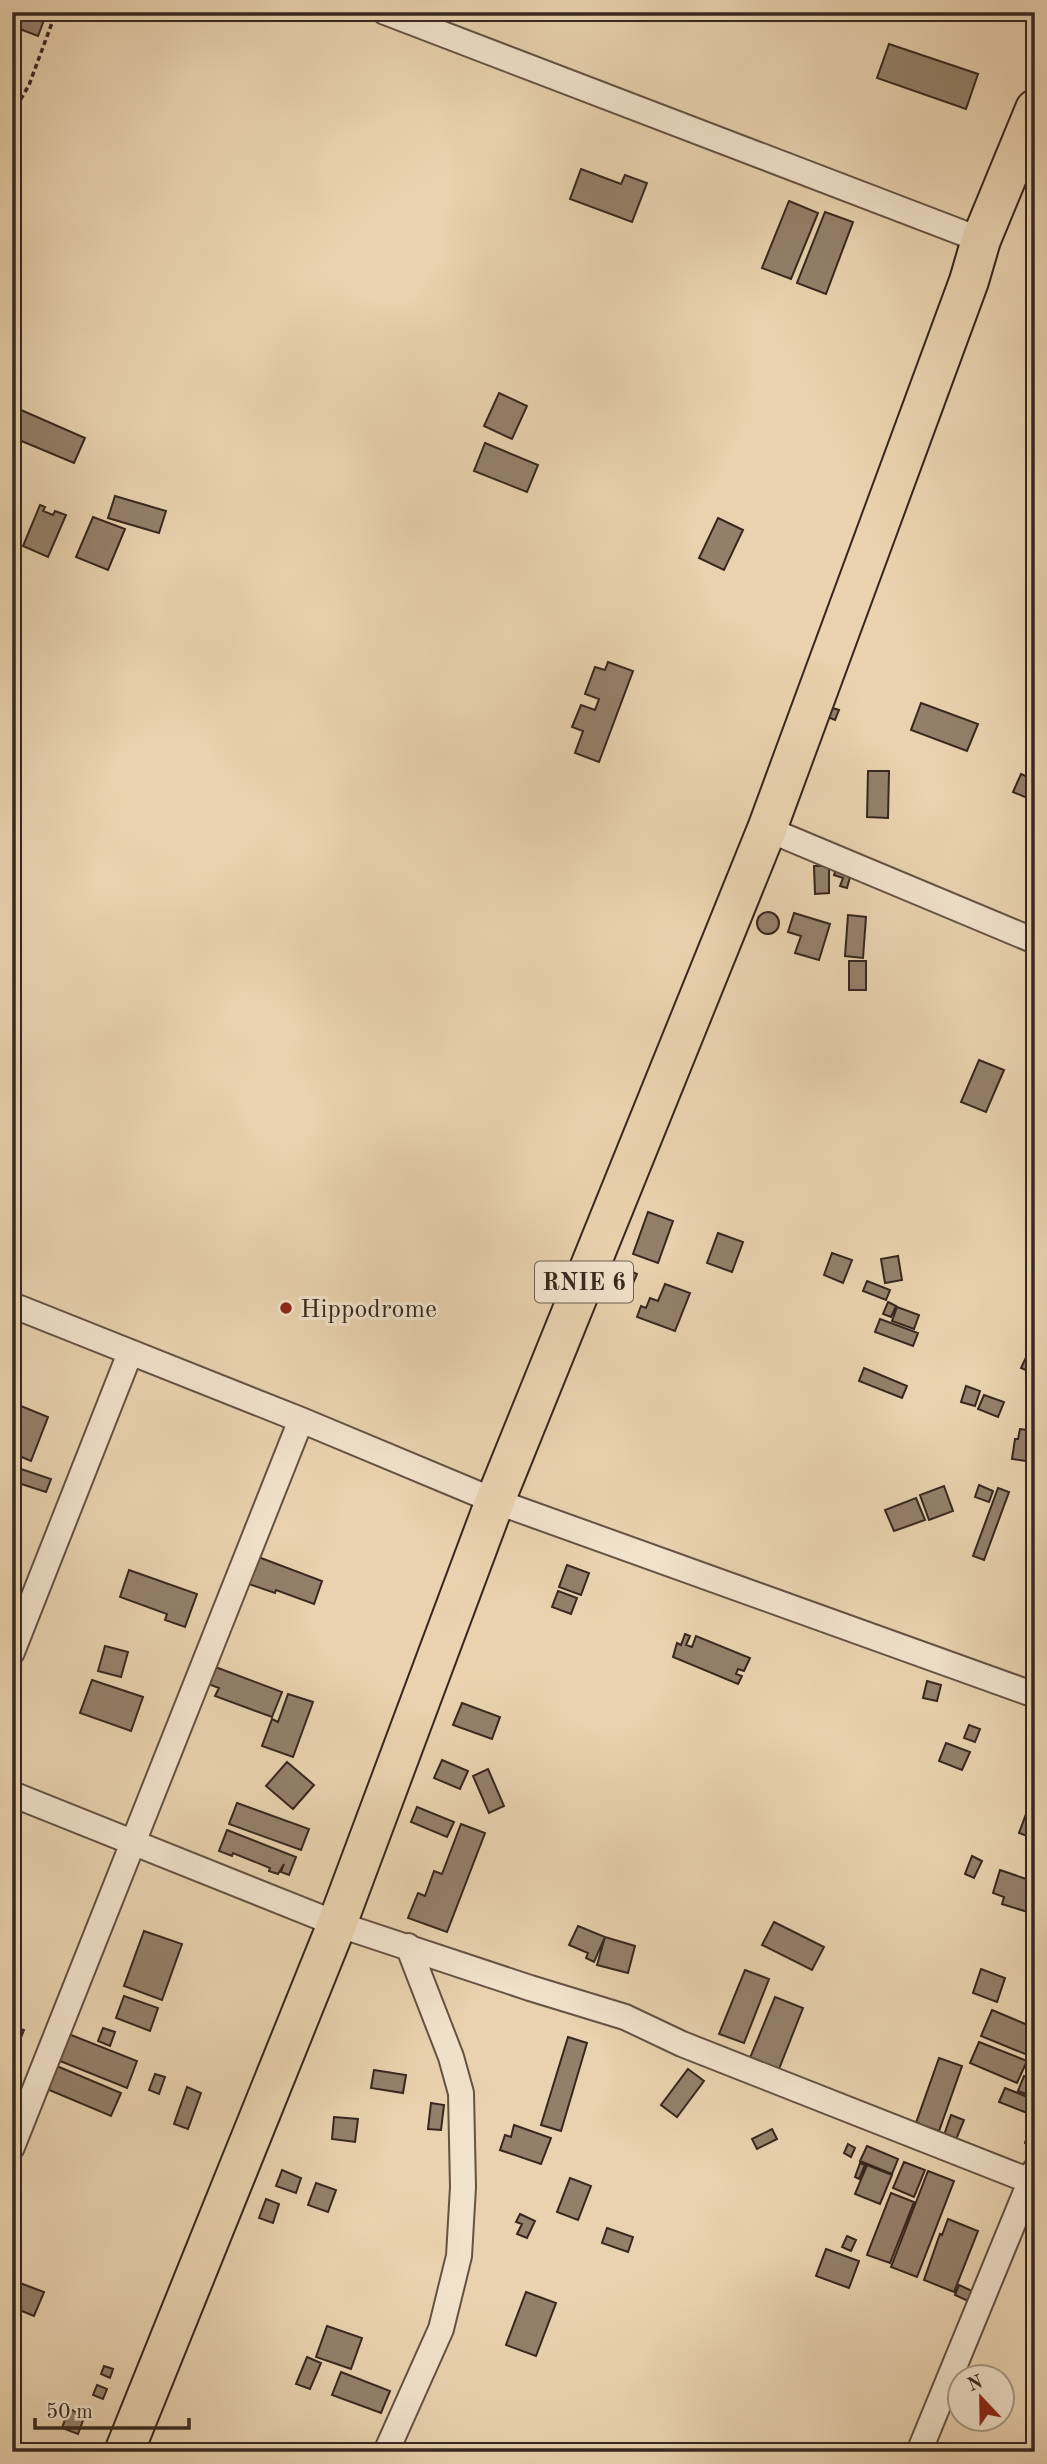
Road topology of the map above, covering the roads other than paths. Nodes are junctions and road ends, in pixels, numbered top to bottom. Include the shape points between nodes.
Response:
1 (385, 12) edge
2 (1035, 109) edge
3 (981, 240) junction
4 (768, 829) junction
5 (1035, 941) edge
6 (12, 1305) edge
7 (130, 1353) junction
8 (300, 1420) junction
9 (495, 1501) junction
10 (12, 1652) edge
11 (1035, 1695) edge
12 (12, 1794) edge
13 (133, 1842) junction
14 (337, 1924) junction
15 (408, 1946) junction
16 (12, 2147) edge
17 (1032, 2175) edge
18 (124, 2452) edge
19 (386, 2452) edge
20 (919, 2452) edge

1 - 3 street
2 - 3 main road, RNIE 6
3 - 4 main road, RNIE 6
4 - 5 street
4 - 9 main road, RNIE 6
6 - 7 street
7 - 8 street
7 - 10 street
8 - 9 street
8 - 13 street
9 - 11 street
9 - 14 main road, RNIE 6
12 - 13 street
13 - 14 street
13 - 16 street
14 - 15 street
14 - 18 main road, RNIE 6
15 - 17 street via 625,2017 682,2044
15 - 19 street via 461,2093 463,2187 459,2256 441,2329
17 - 20 street

